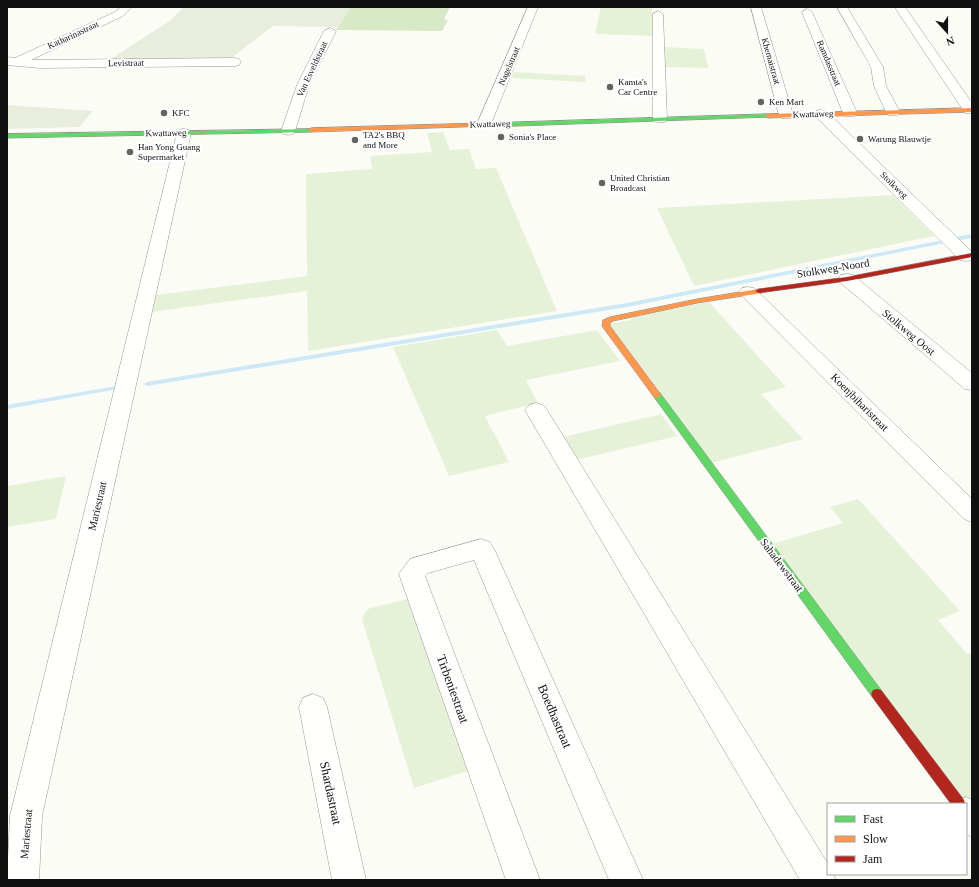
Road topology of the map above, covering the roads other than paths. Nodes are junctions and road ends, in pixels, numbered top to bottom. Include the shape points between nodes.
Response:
1 (127, 7) edge
2 (533, 7) edge
3 (756, 7) edge
4 (842, 8) edge
5 (901, 9) dead end
6 (807, 12) dead end
7 (658, 14) dead end
8 (330, 31) dead end
9 (12, 61) edge
10 (235, 62) dead end
11 (971, 110) edge
12 (894, 112) junction
13 (850, 113) junction
14 (821, 114) junction
15 (786, 115) junction
16 (660, 120) junction
17 (484, 124) junction
18 (288, 131) junction
19 (184, 133) junction
20 (7, 136) edge
21 (969, 255) edge
22 (847, 279) junction
23 (748, 292) junction
24 (606, 326) joint
25 (972, 384) edge
26 (536, 410) dead end
27 (972, 513) edge
28 (484, 553) joint
29 (313, 707) dead end
30 (958, 803) edge
31 (22, 880) edge
32 (349, 880) edge
33 (523, 880) edge
34 (626, 880) edge
35 (819, 880) edge

1 - 9 street, Katharinastraat via 119,14
2 - 17 street, Nagelstraat
3 - 15 street, Khemaistraat
4 - 12 street via 877,67 880,86
5 - 11 street
6 - 13 street, Ramdasstraat
7 - 16 street
8 - 18 street, Van Esveldstraat via 303,85
9 - 10 street, Levistraat via 40,64
11 - 12 main road, Kwattaweg
12 - 13 main road, Kwattaweg
13 - 14 main road, Kwattaweg
14 - 15 main road, Kwattaweg
14 - 21 street, Stolkweg
15 - 16 main road, Kwattaweg
16 - 17 main road, Kwattaweg
17 - 18 main road, Kwattaweg
18 - 19 main road, Kwattaweg
19 - 20 main road, Kwattaweg
19 - 31 street, Mariestraat via 26,816
21 - 22 main road, Stolkweg-Noord
22 - 23 main road, Stolkweg-Noord
22 - 25 street, Stolkweg Oost
23 - 24 main road, Stolkweg-Noord via 610,319
23 - 27 street, Koenjbiharistraat
24 - 30 main road, Sahadewstraat
26 - 35 street
28 - 33 street, Tirbeniestraat via 481,549 475,550 419,566 412,574
28 - 34 street, Boedhastraat
29 - 32 street, Shardastraat

